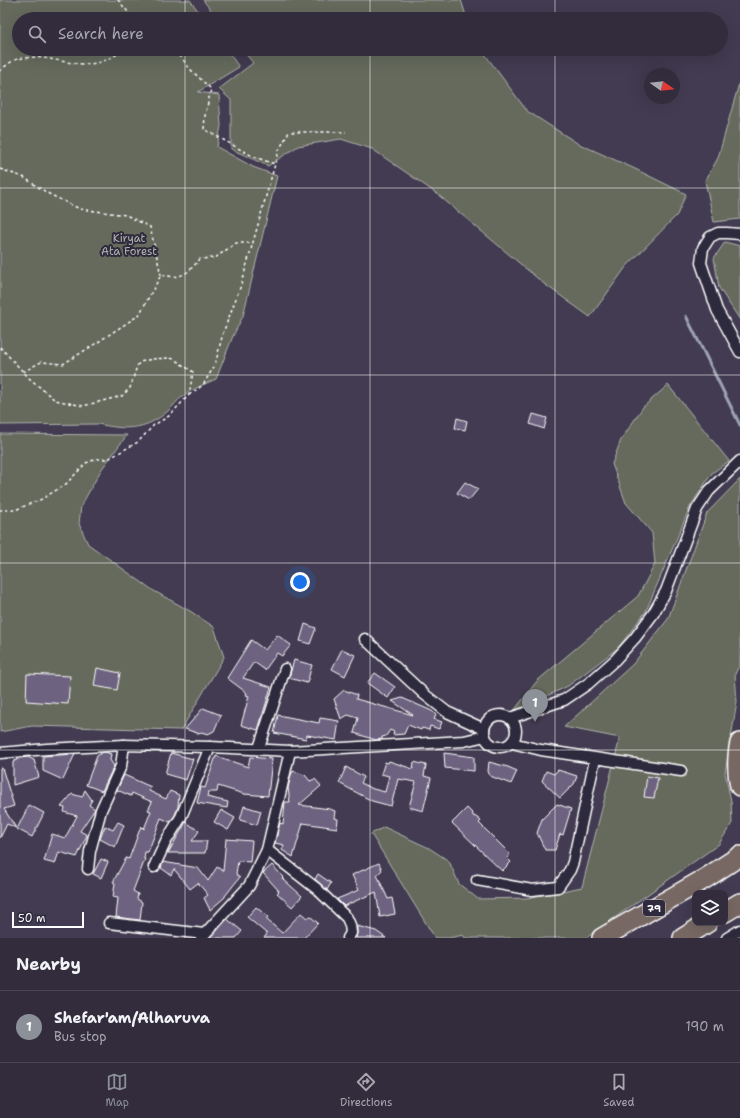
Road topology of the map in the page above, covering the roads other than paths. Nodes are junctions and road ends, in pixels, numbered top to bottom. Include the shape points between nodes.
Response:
1 (740, 234) edge
2 (740, 352) edge
3 (740, 461) edge
4 (365, 639) dead end
5 (285, 669) dead end
6 (510, 718) junction
7 (484, 732) junction
8 (512, 742) junction
9 (740, 743) edge
10 (124, 745) junction
11 (210, 747) junction
12 (259, 748) junction
13 (290, 751) junction
14 (0, 753) edge
15 (595, 759) junction
16 (739, 763) edge
17 (681, 772) dead end
18 (740, 786) edge
19 (740, 844) edge
20 (267, 850) junction
21 (740, 856) edge
22 (154, 867) dead end
23 (88, 869) dead end
24 (706, 878) junction
25 (477, 880) dead end
26 (740, 903) edge
27 (728, 910) edge
28 (109, 923) dead end
29 (702, 926) edge
30 (740, 930) edge
31 (203, 936) edge
32 (348, 938) edge
33 (602, 938) edge
34 (683, 938) edge
35 (727, 938) edge

1 - 2 street via 727,232 710,237 703,248 701,263 717,310
3 - 6 street via 709,491 696,509 666,591 636,638 589,683 564,700
4 - 7 street via 447,712
5 - 12 street
6 - 7 street via 501,714 492,717 488,720
6 - 8 street via 517,732
7 - 8 street via 491,744 497,747
7 - 13 street via 464,741
8 - 15 street via 541,750
9 - 16 highway
10 - 11 street
10 - 14 street
10 - 23 street via 121,766 100,815
11 - 12 street
11 - 22 street via 181,817 166,840
12 - 13 street
13 - 20 street
15 - 17 street
15 - 25 street via 573,862 558,887 532,890
16 - 18 highway
19 - 24 highway
20 - 31 street via 249,886
20 - 32 street via 317,889 347,918 351,933
21 - 24 highway, 79
24 - 33 highway, 79
26 - 27 highway
28 - 31 street
29 - 34 highway
30 - 35 street

